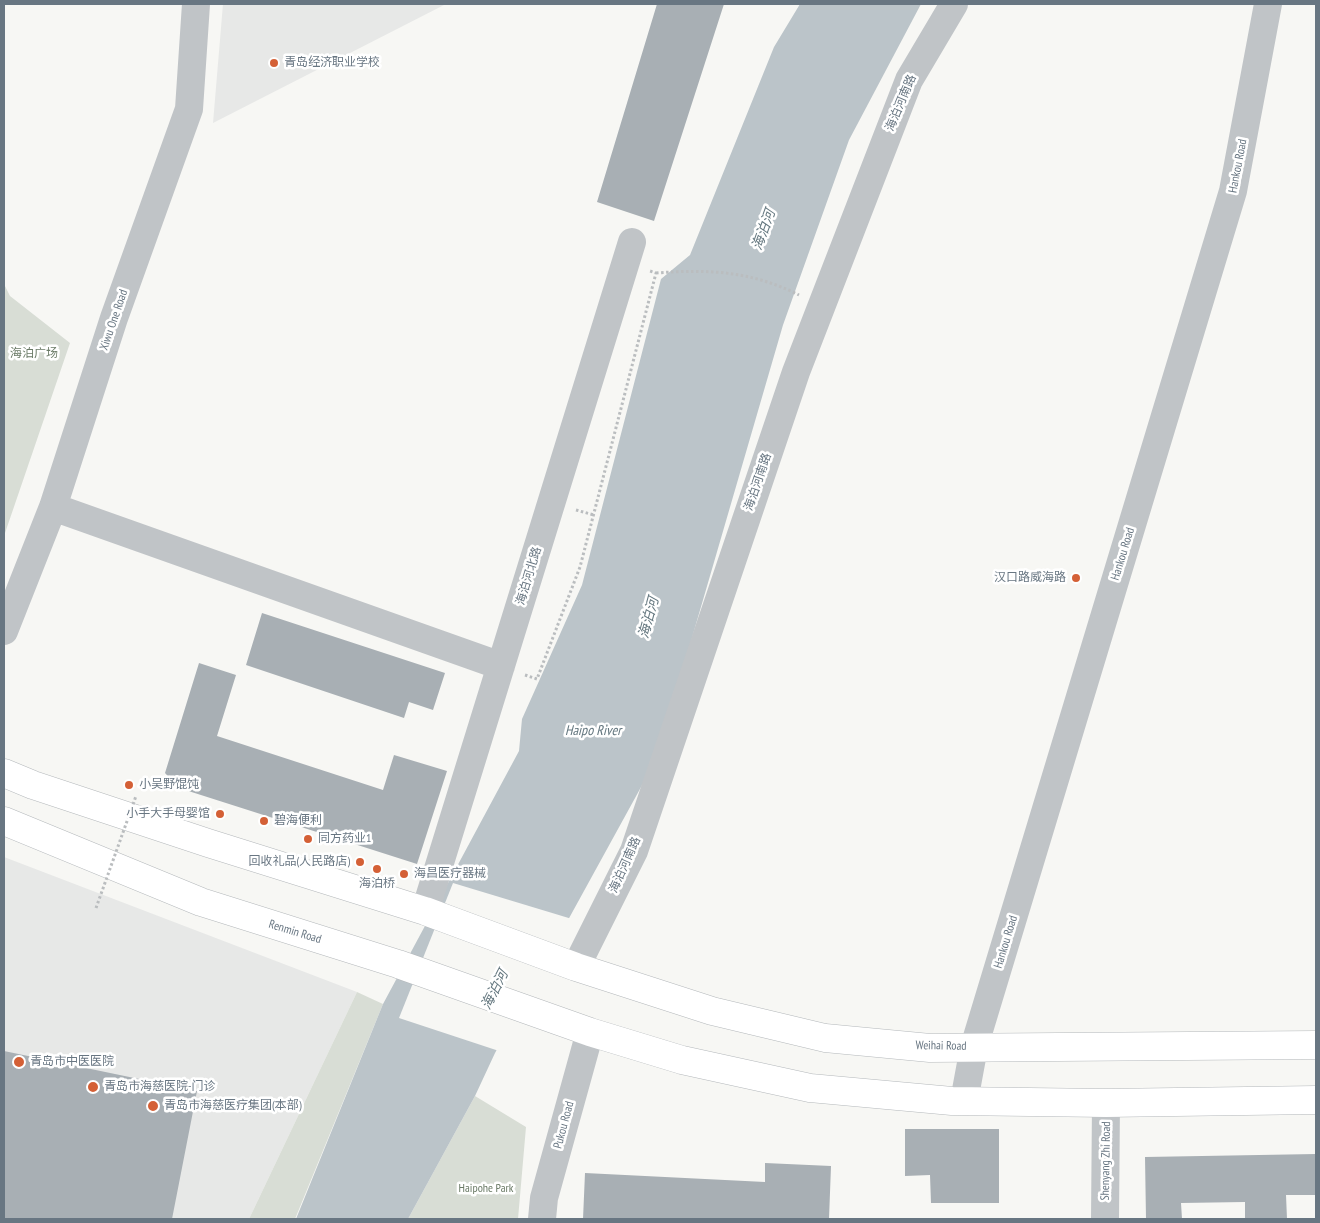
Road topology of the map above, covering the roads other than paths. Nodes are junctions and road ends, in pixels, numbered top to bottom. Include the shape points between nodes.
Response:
1 (196, 4) edge
2 (954, 4) edge
3 (1268, 4) edge
4 (629, 252) road end
5 (53, 507) junction
6 (4, 630) edge
7 (501, 666) junction
8 (4, 773) edge
9 (4, 821) edge
10 (425, 911) junction
11 (576, 967) junction
12 (590, 1032) junction
13 (1316, 1045) edge
14 (974, 1047) junction
15 (1316, 1100) edge
16 (964, 1101) junction
17 (1106, 1103) junction
18 (542, 1219) edge
19 (1105, 1219) edge

1 - 5 street, Xiwu One Road via 189,109 114,318
2 - 11 street, 海泊河南路 via 909,80 796,372 634,851
3 - 14 street, Hankou Road via 1233,191
4 - 7 street, 海泊河北路
5 - 6 street, Xiwu One Road
5 - 7 street
7 - 10 street, 海泊河北路
8 - 10 main road via 208,843
9 - 12 main road, Renmin Road via 202,902 398,964
10 - 11 main road
11 - 14 main road, Weihai Road via 712,1011 825,1038 930,1048
12 - 16 main road via 682,1060 810,1088
12 - 18 street, Pukou Road via 544,1198
13 - 14 main road, Weihai Road
14 - 16 street, Hankou Road
15 - 17 main road
16 - 17 main road
17 - 19 street, Shenyang Zhi Road

